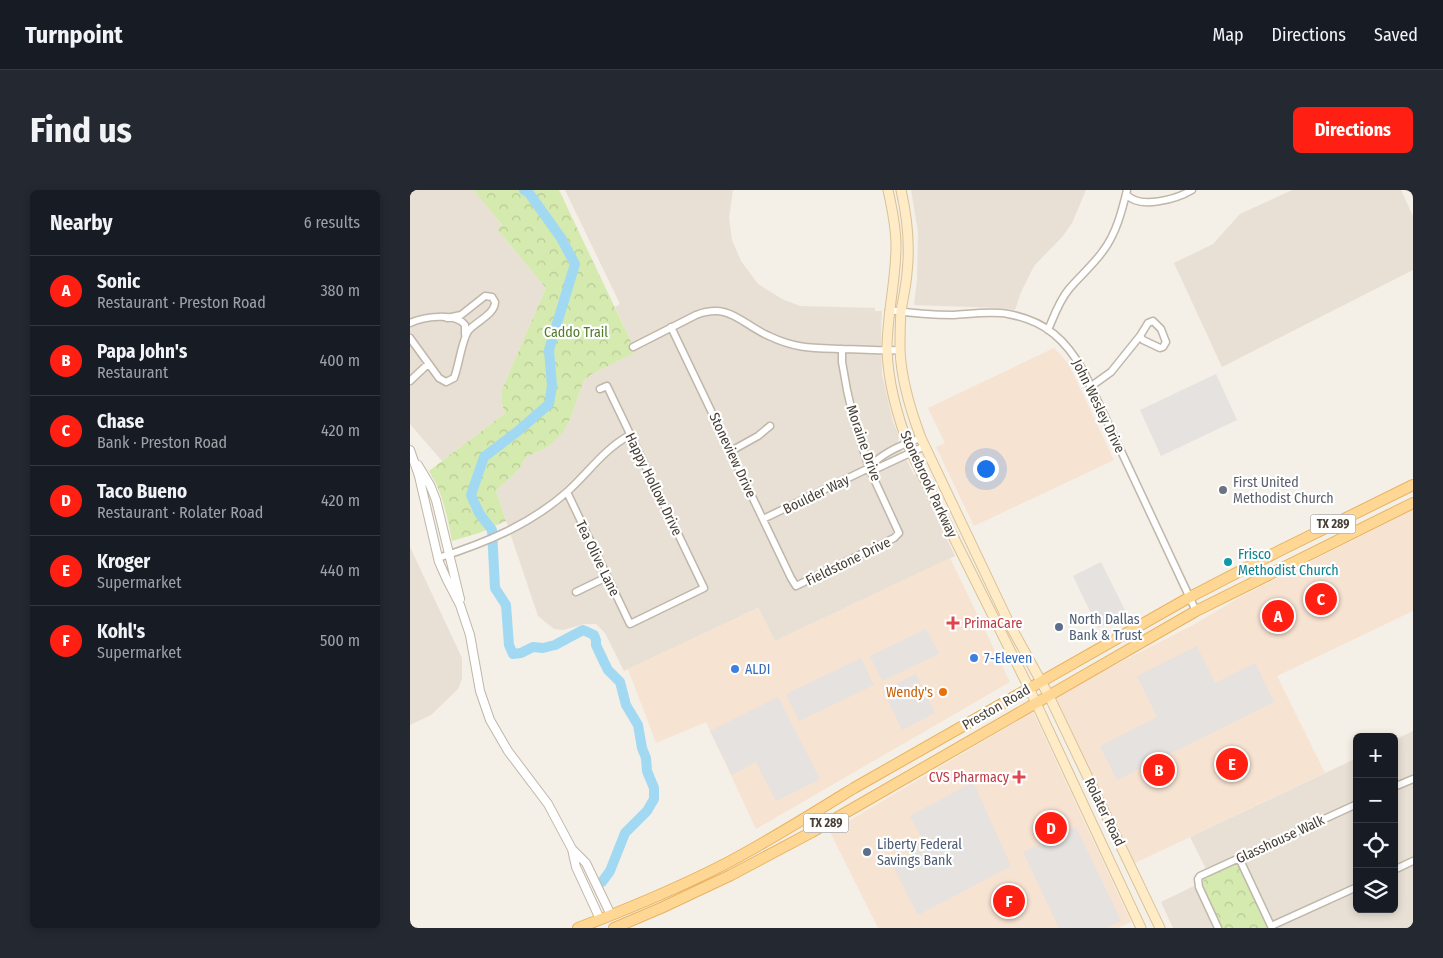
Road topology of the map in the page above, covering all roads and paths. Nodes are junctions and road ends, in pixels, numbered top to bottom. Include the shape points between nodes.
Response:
1 (888, 190) edge
2 (901, 190) edge
3 (1192, 190) edge
4 (1127, 192) edge
5 (904, 202) junction
6 (892, 209) junction
7 (905, 212) junction
8 (889, 310) junction
9 (901, 312) junction
10 (447, 318) junction
11 (410, 323) edge
12 (671, 327) junction
13 (1048, 330) junction
14 (1140, 336) junction
15 (410, 338) edge
16 (464, 340) junction
17 (632, 347) dead end
18 (842, 349) junction
19 (900, 350) junction
20 (887, 351) junction
21 (428, 364) junction
22 (410, 381) edge
23 (1090, 387) junction
24 (600, 389) dead end
25 (770, 426) dead end
26 (630, 434) junction
27 (907, 442) junction
28 (923, 442) junction
29 (410, 450) edge
30 (731, 451) junction
31 (911, 452) junction
32 (415, 462) junction
33 (869, 468) junction
34 (1413, 485) edge
35 (567, 492) junction
36 (1413, 503) edge
37 (763, 519) junction
38 (961, 522) junction
39 (949, 527) junction
40 (899, 533) joint
41 (449, 554) junction
42 (438, 558) junction
43 (987, 576) junction
44 (607, 577) junction
45 (974, 581) junction
46 (794, 584) joint
47 (576, 592) dead end
48 (1190, 597) junction
49 (462, 609) junction
50 (1196, 611) junction
51 (630, 624) joint
52 (1042, 681) junction
53 (1030, 688) junction
54 (1049, 696) junction
55 (1036, 703) junction
56 (911, 756) junction
57 (918, 770) junction
58 (1413, 779) edge
59 (1398, 785) edge
60 (1093, 787) junction
61 (1079, 795) junction
62 (1353, 806) edge
63 (757, 846) junction
64 (572, 850) junction
65 (763, 857) junction
66 (1126, 857) junction
67 (1239, 858) junction
68 (1413, 861) edge
69 (1111, 864) junction
70 (1398, 868) edge
71 (1353, 889) edge
72 (611, 915) junction
73 (601, 924) edge
74 (1272, 927) edge
75 (578, 928) edge
76 (615, 928) edge
77 (1142, 928) edge
78 (1160, 928) edge
79 (1218, 928) edge

1 - 6 main road, Stonebrook Parkway
2 - 5 main road, Stonebrook Parkway
3 - 4 street via 1157,202 1129,198
4 - 13 street via 1109,242 1068,289
5 - 6 main road
5 - 7 main road, Stonebrook Parkway
6 - 7 main road
6 - 8 main road, Stonebrook Parkway via 896,246
7 - 9 main road, Stonebrook Parkway via 907,273
8 - 9 street, John Wesley Drive
8 - 20 main road, Stonebrook Parkway
9 - 13 street, John Wesley Drive via 1007,314 1037,323
9 - 19 main road, Stonebrook Parkway
10 - 11 street
10 - 16 street via 463,323 466,328
10 - 16 street via 461,315 484,296 494,298 494,308 470,329
12 - 17 street
12 - 18 street via 707,311 718,310 732,314 788,344 802,348
12 - 30 street, Stoneview Drive
13 - 23 street, John Wesley Drive via 1068,347
14 - 14 street via 1155,347 1163,347 1166,342 1154,321 1148,323
14 - 23 street via 1111,372
15 - 21 street
16 - 21 street via 454,378 446,382
18 - 20 street
18 - 33 street, Moraine Drive via 846,390
19 - 20 street
19 - 28 main road, Stonebrook Parkway via 910,410
20 - 27 main road, Stonebrook Parkway via 896,412
21 - 22 street
23 - 48 street, John Wesley Drive
24 - 26 street, Happy Hollow Drive via 607,386
25 - 30 street
26 - 35 street via 606,451
26 - 51 street, Happy Hollow Drive via 704,588
27 - 28 street, Boulder Way
27 - 31 main road, Stonebrook Parkway
27 - 33 street, Boulder Way via 876,460
28 - 31 street, Boulder Way
28 - 38 main road, Stonebrook Parkway
29 - 32 street
30 - 37 street, Stoneview Drive
31 - 33 street, Boulder Way via 878,468
31 - 39 main road, Stonebrook Parkway
32 - 41 street via 436,500
32 - 42 street
33 - 37 street, Boulder Way
33 - 40 street, Moraine Drive
34 - 48 main road, Preston Road / TX 289
35 - 41 street via 521,525
35 - 44 street, Tea Olive Lane
36 - 50 main road, Preston Road / TX 289
37 - 46 street, Stoneview Drive
38 - 39 main road
38 - 43 main road, Stonebrook Parkway
39 - 45 main road, Stonebrook Parkway
40 - 46 street, Fieldstone Drive via 796,586
41 - 42 street
41 - 49 street
42 - 49 street
43 - 45 main road
43 - 52 main road, Stonebrook Parkway
44 - 47 street
44 - 51 street, Tea Olive Lane
45 - 53 main road, Stonebrook Parkway
48 - 50 street, John Wesley Drive
48 - 52 main road, Preston Road / TX 289
49 - 64 street via 490,720 508,751 548,804
50 - 54 main road, Preston Road / TX 289
52 - 53 main road, Preston Road / TX 289
52 - 54 main road, Stonebrook Parkway
53 - 55 main road, Stonebrook Parkway
53 - 56 main road, Preston Road / TX 289
54 - 55 main road, Preston Road / TX 289
54 - 60 main road, Rolater Road
55 - 57 main road, Preston Road / TX 289
55 - 61 main road, Rolater Road
56 - 57 main road
56 - 63 main road, Preston Road / TX 289
57 - 65 main road, Preston Road / TX 289
58 - 59 street
60 - 61 main road
60 - 66 main road, Rolater Road
61 - 69 main road, Rolater Road
62 - 67 street, Glasshouse Walk
63 - 65 main road
63 - 72 main road, Preston Road / TX 289 via 709,872
64 - 72 street via 586,863
64 - 73 street
65 - 76 main road, Preston Road / TX 289 via 699,891
66 - 69 main road
66 - 78 main road, Rolater Road
67 - 74 street
67 - 79 street, Glasshouse Walk via 1198,879
68 - 70 street
69 - 77 main road, Rolater Road
71 - 74 street
72 - 73 main road, Preston Road / TX 289
72 - 76 main road
73 - 75 main road, Preston Road / TX 289

